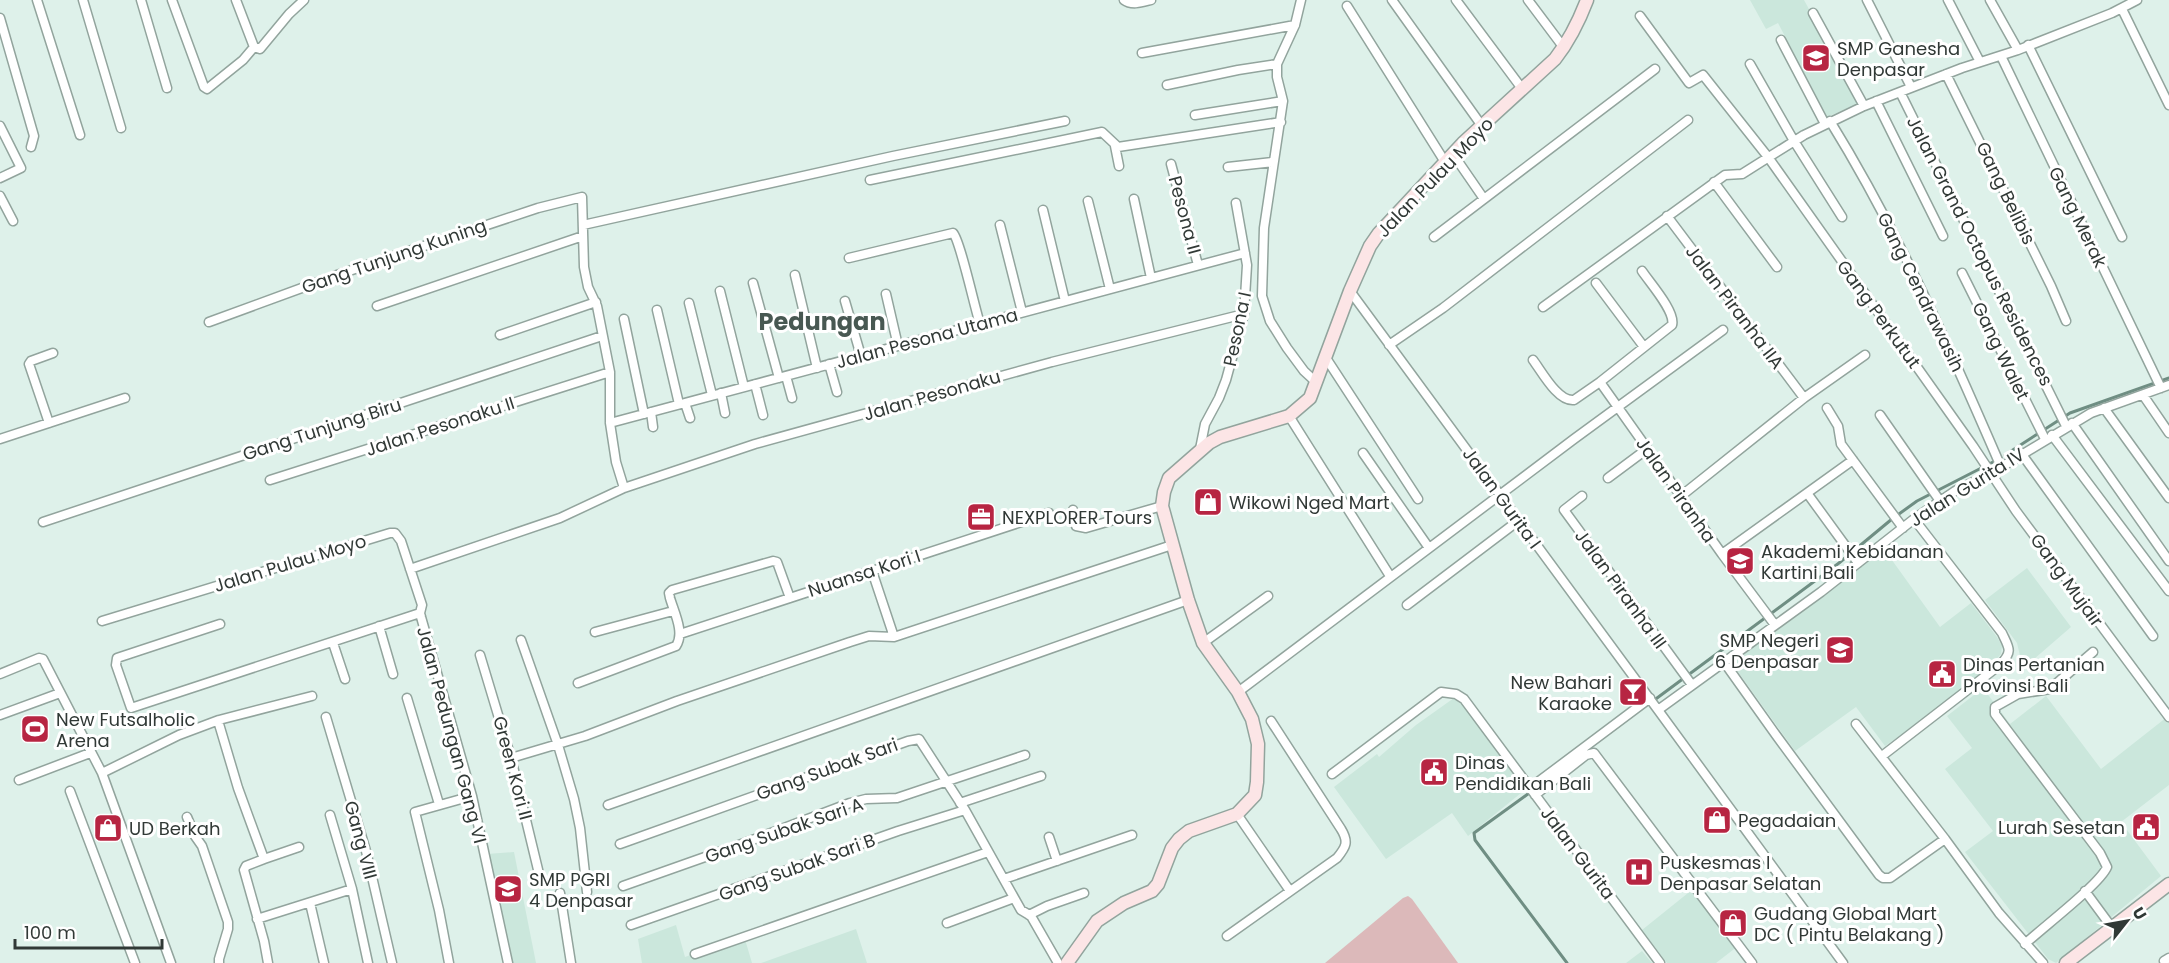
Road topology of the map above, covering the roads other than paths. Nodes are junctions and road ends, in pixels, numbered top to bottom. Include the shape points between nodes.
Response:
1 (37, 0) edge
2 (83, 0) edge
3 (141, 0) edge
4 (172, 0) edge
5 (236, 0) edge
6 (304, 0) edge
7 (1124, 0) edge
8 (1151, 0) edge
9 (1301, 0) edge
10 (1392, 0) edge
11 (1456, 0) edge
12 (1528, 0) edge
13 (1867, 0) edge
14 (1948, 0) edge
15 (1990, 0) edge
16 (2137, 0) edge
17 (1582, 3) edge
18 (1347, 6) dead end
19 (2122, 9) junction
20 (1813, 13) dead end
21 (1640, 16) dead end
22 (0, 18) edge
23 (1295, 25) junction
24 (1781, 40) dead end
25 (2028, 45) junction
26 (254, 47) junction
27 (1564, 48) junction
28 (2018, 50) junction
29 (1142, 53) dead end
30 (2001, 56) junction
31 (1980, 62) junction
32 (1277, 64) junction
33 (1750, 64) dead end
34 (1655, 69) dead end
35 (1946, 74) junction
36 (1167, 85) dead end
37 (1911, 87) junction
38 (167, 88) dead end
39 (1523, 90) junction
40 (1900, 92) junction
41 (1283, 101) junction
42 (1876, 102) junction
43 (2169, 105) edge
44 (1864, 106) junction
45 (1195, 115) dead end
46 (1688, 120) dead end
47 (1065, 121) dead end
48 (1281, 122) junction
49 (1828, 122) junction
50 (0, 126) edge
51 (1482, 126) junction
52 (121, 128) dead end
53 (80, 135) dead end
54 (1794, 141) junction
55 (1114, 146) junction
56 (31, 147) dead end
57 (1768, 157) junction
58 (1449, 158) junction
59 (1273, 162) junction
60 (1171, 164) dead end
61 (1119, 166) dead end
62 (1228, 167) dead end
63 (0, 178) edge
64 (870, 180) dead end
65 (1714, 182) junction
66 (0, 196) edge
67 (1134, 199) dead end
68 (1484, 199) junction
69 (1088, 201) dead end
70 (1236, 203) dead end
71 (1043, 210) dead end
72 (1667, 216) junction
73 (1842, 217) dead end
74 (12, 221) dead end
75 (583, 225) junction
76 (1000, 225) dead end
77 (583, 236) junction
78 (1943, 236) dead end
79 (1434, 237) dead end
80 (2122, 237) dead end
81 (1245, 253) junction
82 (849, 258) dead end
83 (1198, 265) junction
84 (1777, 267) dead end
85 (1642, 271) dead end
86 (1962, 273) dead end
87 (795, 275) dead end
88 (1151, 278) junction
89 (753, 283) dead end
90 (1596, 283) dead end
91 (1110, 289) junction
92 (720, 291) dead end
93 (1350, 291) junction
94 (886, 294) dead end
95 (844, 301) dead end
96 (1065, 301) junction
97 (596, 302) junction
98 (689, 303) dead end
99 (376, 306) dead end
100 (1543, 307) dead end
101 (657, 310) dead end
102 (1022, 312) junction
103 (1244, 314) junction
104 (2065, 318) dead end
105 (624, 320) dead end
106 (209, 322) dead end
107 (980, 324) junction
108 (1723, 330) dead end
109 (500, 335) dead end
110 (602, 336) junction
111 (1389, 345) junction
112 (898, 346) junction
113 (1644, 346) junction
114 (54, 353) dead end
115 (1864, 355) dead end
116 (861, 356) junction
117 (1326, 358) junction
118 (1533, 360) dead end
119 (829, 364) junction
120 (817, 368) junction
121 (610, 372) junction
122 (783, 377) junction
123 (1600, 382) junction
124 (1317, 383) junction
125 (2161, 383) edge
126 (754, 384) junction
127 (744, 387) junction
128 (837, 392) dead end
129 (717, 394) junction
130 (2143, 395) junction
131 (125, 398) dead end
132 (792, 398) dead end
133 (1804, 398) junction
134 (682, 404) junction
135 (1618, 407) junction
136 (1827, 408) dead end
137 (2104, 408) junction
138 (647, 413) junction
139 (725, 413) dead end
140 (1880, 414) dead end
141 (763, 415) dead end
142 (1289, 416) junction
143 (690, 418) dead end
144 (50, 423) junction
145 (610, 423) junction
146 (2068, 424) junction
147 (653, 427) dead end
148 (2169, 433) edge
149 (2045, 434) junction
150 (0, 439) edge
151 (1200, 449) junction
152 (1647, 449) junction
153 (1363, 453) dead end
154 (2021, 453) junction
155 (1853, 460) junction
156 (2001, 467) junction
157 (1989, 473) junction
158 (1608, 478) dead end
159 (270, 480) dead end
160 (624, 488) junction
161 (1807, 493) junction
162 (1500, 495) junction
163 (1582, 496) dead end
164 (1681, 496) junction
165 (2169, 498) edge
166 (1418, 499) dead end
167 (1940, 500) junction
168 (1162, 506) junction
169 (1073, 510) dead end
170 (1049, 513) dead end
171 (1914, 519) junction
172 (1518, 520) junction
173 (43, 522) dead end
174 (1902, 527) junction
175 (1172, 545) junction
176 (1429, 548) junction
177 (1722, 554) junction
178 (1854, 558) junction
179 (2169, 561) edge
180 (410, 569) junction
181 (872, 571) junction
182 (1390, 576) junction
183 (2169, 591) edge
184 (1268, 596) dead end
185 (790, 598) junction
186 (1188, 600) junction
187 (1407, 605) dead end
188 (673, 611) junction
189 (420, 613) junction
190 (102, 621) dead end
191 (1774, 623) junction
192 (220, 624) dead end
193 (379, 626) junction
194 (595, 632) dead end
195 (680, 634) junction
196 (2153, 636) dead end
197 (894, 637) junction
198 (521, 640) dead end
199 (333, 643) junction
200 (1203, 643) junction
201 (2093, 652) dead end
202 (480, 655) dead end
203 (1724, 662) junction
204 (0, 674) edge
205 (393, 674) dead end
206 (345, 679) dead end
207 (578, 683) dead end
208 (1691, 683) junction
209 (1238, 692) junction
210 (60, 693) junction
211 (312, 696) dead end
212 (407, 698) dead end
213 (1654, 703) junction
214 (0, 715) edge
215 (326, 717) dead end
216 (2169, 717) edge
217 (1271, 721) dead end
218 (219, 724) dead end
219 (1856, 724) dead end
220 (558, 745) junction
221 (90, 753) junction
222 (1025, 756) dead end
223 (1882, 756) junction
224 (511, 758) junction
225 (1577, 758) junction
226 (102, 772) junction
227 (1332, 774) dead end
228 (1041, 776) dead end
229 (19, 780) dead end
230 (947, 782) junction
231 (70, 791) dead end
232 (1532, 791) junction
233 (472, 796) junction
234 (439, 804) junction
235 (608, 805) dead end
236 (962, 806) junction
237 (1237, 814) junction
238 (330, 815) dead end
239 (187, 817) dead end
240 (1132, 835) dead end
241 (1049, 837) dead end
242 (1945, 839) junction
243 (620, 844) dead end
244 (299, 847) dead end
245 (988, 852) junction
246 (264, 859) junction
247 (1057, 861) junction
248 (1004, 879) junction
249 (541, 882) dead end
250 (2169, 884) edge
251 (623, 886) dead end
252 (352, 889) junction
253 (1290, 891) junction
254 (2085, 891) junction
255 (587, 892) dead end
256 (560, 893) dead end
257 (1084, 893) dead end
258 (1014, 898) junction
259 (310, 903) junction
260 (1029, 915) junction
261 (257, 919) junction
262 (947, 923) dead end
263 (631, 925) dead end
264 (2112, 928) junction
265 (1227, 936) dead end
266 (2025, 944) junction
267 (695, 954) dead end
268 (1057, 960) edge
269 (135, 963) edge
270 (171, 963) edge
271 (219, 963) edge
272 (268, 963) edge
273 (324, 963) edge
274 (369, 963) edge
275 (392, 963) edge
276 (449, 963) edge
277 (508, 963) edge
278 (571, 963) edge
279 (1067, 963) edge
280 (1660, 963) edge
281 (1752, 963) edge
282 (1843, 963) edge
283 (2043, 963) edge
284 (2066, 963) edge

1 - 53 street
2 - 52 street
3 - 38 street
4 - 26 street via 207,89
5 - 26 street
6 - 26 street via 260,49
7 - 8 street
9 - 23 street
10 - 51 street
11 - 39 street
12 - 27 street
13 - 37 street
14 - 31 street
15 - 28 street
16 - 19 street
17 - 27 street, Jalan Pulau Moyo
18 - 58 street
19 - 25 street
19 - 43 street
20 - 44 street
21 - 57 street, Gang Perkutut via 1689,83 1703,75
22 - 56 street via 34,136
23 - 29 street
23 - 32 street
24 - 49 street, Gang Cendrawasih
25 - 28 street
25 - 80 street
27 - 39 street, Jalan Pulau Moyo
28 - 30 street
30 - 31 street
30 - 125 street, Gang Merak
31 - 35 street
32 - 36 street
32 - 41 street
33 - 54 street
34 - 68 street
35 - 37 street
35 - 104 street, Gang Belibis
37 - 40 street
39 - 51 street, Jalan Pulau Moyo
40 - 42 street
40 - 146 street, Jalan Grand Octopus Residences
41 - 45 street
41 - 48 street
42 - 44 street
42 - 78 street
44 - 49 street
46 - 111 street
47 - 75 street
48 - 55 street
48 - 59 street
49 - 54 street
49 - 156 street, Gang Cendrawasih via 1896,236
50 - 63 street via 21,168
51 - 58 street, Jalan Pulau Moyo
54 - 57 street
54 - 73 street
55 - 61 street
55 - 64 street via 1102,132
57 - 65 street via 1742,174 1725,175
57 - 157 street, Gang Perkutut
58 - 68 street
58 - 93 street, Jalan Pulau Moyo via 1379,232
59 - 62 street
59 - 124 street via 1264,228 1263,302 1287,348
60 - 83 street, Pesona II
65 - 72 street
65 - 84 street
66 - 74 street
67 - 88 street
68 - 79 street
69 - 91 street
70 - 81 street, Pesona I
71 - 96 street
72 - 100 street
72 - 133 street, Jalan Piranha IIA
75 - 77 street
75 - 106 street, Gang Tunjung Kuning via 582,197 340,274
76 - 102 street
77 - 97 street via 588,287
77 - 99 street
81 - 83 street, Jalan Pesona Utama
81 - 103 street, Pesona I
82 - 107 street via 953,233
83 - 88 street, Jalan Pesona Utama
85 - 113 street via 1673,321
86 - 149 street, Gang Walet
87 - 120 street
88 - 91 street, Jalan Pesona Utama
89 - 122 street
90 - 113 street
91 - 96 street, Jalan Pesona Utama
92 - 127 street
93 - 111 street, Jalan Gurita I
93 - 117 street, Jalan Pulau Moyo
94 - 112 street
95 - 116 street
96 - 102 street, Jalan Pesona Utama
97 - 109 street
97 - 110 street
98 - 129 street
101 - 134 street
102 - 107 street, Jalan Pesona Utama
103 - 151 street, Pesona I via 1226,380 1205,423
103 - 160 street, Jalan Pesonaku via 1052,362 756,444
105 - 138 street
107 - 112 street, Jalan Pesona Utama
108 - 135 street
110 - 121 street
110 - 173 street, Gang Tunjung Biru
111 - 162 street, Jalan Gurita I
112 - 116 street, Jalan Pesona Utama
113 - 123 street
114 - 144 street via 29,364
115 - 133 street
116 - 119 street, Jalan Pesona Utama
117 - 124 street, Jalan Pulau Moyo
117 - 166 street
118 - 123 street via 1568,401
119 - 120 street, Jalan Pesona Utama
119 - 128 street
120 - 122 street, Jalan Pesona Utama
121 - 145 street
121 - 159 street, Jalan Pesonaku II
122 - 126 street, Jalan Pesona Utama
122 - 132 street
123 - 135 street, Jalan Piranha
124 - 142 street, Jalan Pulau Moyo via 1310,398
125 - 130 street, Jalan Gurita IV
126 - 127 street, Jalan Pesona Utama
126 - 141 street
127 - 129 street, Jalan Pesona Utama
129 - 134 street, Jalan Pesona Utama
129 - 139 street
130 - 137 street, Jalan Gurita IV
130 - 148 street
131 - 144 street
133 - 164 street
134 - 138 street, Jalan Pesona Utama
134 - 143 street
135 - 152 street, Jalan Piranha
135 - 162 street
136 - 155 street via 1838,426 1841,444
137 - 146 street, Jalan Gurita IV
137 - 165 street
138 - 145 street, Jalan Pesona Utama
138 - 147 street
140 - 167 street
142 - 151 street, Jalan Pulau Moyo via 1220,437
142 - 182 street
144 - 150 street
145 - 160 street
146 - 149 street, Jalan Gurita IV
146 - 179 street, Jalan Grand Octopus Residences
149 - 154 street, Jalan Gurita IV
149 - 183 street, Gang Walet
151 - 168 street, Jalan Pulau Moyo via 1169,478
152 - 158 street
152 - 164 street, Jalan Piranha
153 - 176 street
154 - 156 street, Jalan Gurita IV
154 - 196 street
155 - 161 street
155 - 174 street
156 - 157 street, Jalan Gurita IV
157 - 167 street, Jalan Gurita IV
157 - 216 street, Gang Mujair
160 - 180 street, Jalan Pesonaku via 560,518
161 - 177 street
161 - 178 street
162 - 172 street, Jalan Gurita I
162 - 176 street
163 - 208 street, Jalan Piranha III via 1564,510
164 - 177 street, Jalan Piranha
167 - 171 street, Jalan Gurita IV
168 - 169 street via 1086,528 1076,526
168 - 175 street, Jalan Pulau Moyo
170 - 181 street, Nuansa Kori I
171 - 174 street, Jalan Gurita IV
171 - 223 street via 2002,633 2010,651 2001,664
172 - 187 street
172 - 213 street, Jalan Gurita I
174 - 178 street, Jalan Gurita IV
175 - 186 street, Jalan Pulau Moyo
175 - 197 street
176 - 182 street
177 - 191 street, Jalan Piranha
178 - 191 street, Jalan Gurita IV
180 - 189 street, Jalan Pulau Moyo via 422,605
180 - 190 street, Jalan Pulau Moyo via 400,538 390,533
181 - 185 street, Nuansa Kori I
181 - 197 street
182 - 209 street
184 - 200 street
185 - 188 street via 780,568 773,561 672,590 669,593
185 - 195 street, Nuansa Kori I
186 - 200 street, Jalan Pulau Moyo
186 - 235 street
188 - 194 street
188 - 195 street
189 - 193 street
189 - 233 street, Jalan Pedungan Gang VI
191 - 203 street, Jalan Gurita IV
192 - 199 street via 117,658 131,708
193 - 199 street
193 - 205 street
195 - 207 street via 676,646
197 - 220 street via 869,636 850,642
198 - 220 street
199 - 206 street
200 - 209 street, Jalan Pulau Moyo
201 - 254 street via 2054,686 2018,694 1997,704 1994,712 2105,861 2105,873
202 - 224 street, Green Kori II
203 - 208 street, Jalan Gurita IV
203 - 242 street via 1880,875 1890,878
204 - 210 street via 43,659
208 - 213 street, Jalan Gurita IV
209 - 237 street, Jalan Pulau Moyo via 1252,719 1258,744 1255,795
210 - 214 street
210 - 221 street
211 - 226 street via 219,720
212 - 234 street
213 - 225 street, Jalan Gurita IV
213 - 282 street, Jalan Gurita I
215 - 275 street, Gang VIII via 366,851
217 - 253 street via 1347,839 1337,858
218 - 246 street
219 - 223 street
220 - 224 street
220 - 255 street via 580,828
221 - 226 street
221 - 229 street
222 - 230 street, Gang Subak Sari A
223 - 242 street
224 - 249 street, Green Kori II
225 - 232 street, Jalan Gurita IV
225 - 281 street via 1594,753 1599,758
226 - 270 street
227 - 232 street, Jalan Gurita via 1447,692 1464,699
228 - 236 street, Gang Subak Sari B
230 - 236 street, Gang Subak Sari
230 - 243 street, Gang Subak Sari via 922,741 908,741
230 - 251 street, Gang Subak Sari A via 897,798 850,803
231 - 269 street
232 - 280 street, Jalan Gurita
233 - 234 street
233 - 277 street, Jalan Pedungan Gang VI
234 - 276 street via 416,812
236 - 245 street, Gang Subak Sari
236 - 263 street, Gang Subak Sari B
237 - 253 street
237 - 279 street via 1189,831 1179,839 1152,891 1097,921
238 - 252 street
239 - 271 street via 202,846 228,922
240 - 247 street
241 - 247 street
242 - 266 street
244 - 246 street
245 - 248 street, Gang Subak Sari
245 - 267 street
246 - 261 street via 244,870
247 - 248 street
248 - 258 street, Gang Subak Sari
250 - 264 street
252 - 259 street
252 - 274 street
253 - 265 street
254 - 264 street
254 - 266 street
256 - 278 street
257 - 260 street
258 - 260 street, Gang Subak Sari
258 - 262 street
259 - 261 street
259 - 273 street
260 - 268 street, Gang Subak Sari
261 - 272 street
264 - 284 street
266 - 283 street

